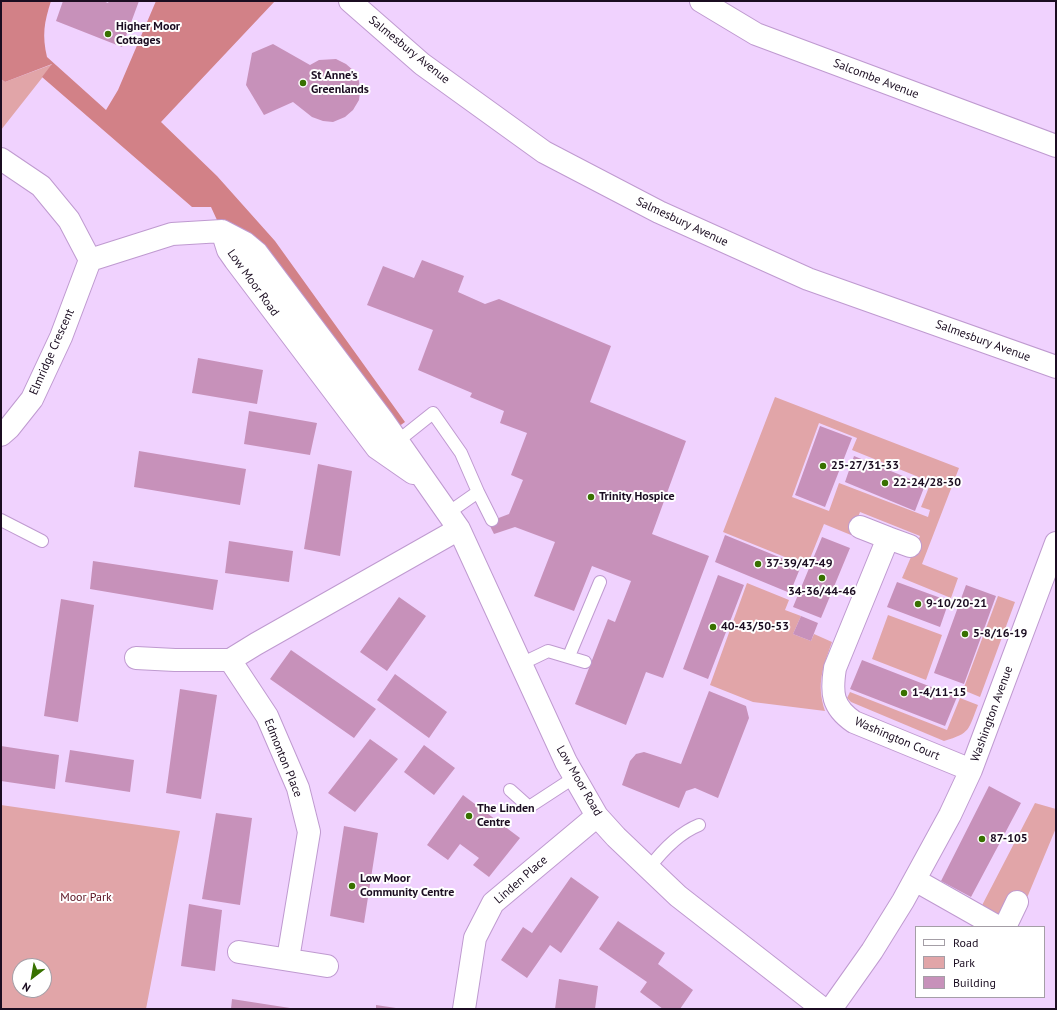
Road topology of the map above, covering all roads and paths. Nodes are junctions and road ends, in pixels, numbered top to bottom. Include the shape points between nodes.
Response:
1 (350, 1) edge
2 (701, 1) edge
3 (1056, 146) edge
4 (1, 159) edge
5 (90, 260) junction
6 (1056, 367) edge
7 (1, 435) edge
8 (390, 446) junction
9 (478, 492) junction
10 (1, 520) edge
11 (492, 520) dead end
12 (453, 521) junction
13 (860, 526) dead end
14 (888, 538) junction
15 (42, 541) dead end
16 (1056, 543) edge
17 (910, 546) dead end
18 (600, 582) dead end
19 (569, 656) junction
20 (136, 658) dead end
21 (230, 660) junction
22 (585, 662) dead end
23 (521, 664) junction
24 (971, 770) junction
25 (575, 777) junction
26 (510, 790) dead end
27 (597, 816) junction
28 (699, 825) dead end
29 (648, 868) junction
30 (915, 880) junction
31 (1017, 902) dead end
32 (996, 926) edge
33 (1005, 926) edge
34 (239, 952) dead end
35 (288, 959) junction
36 (327, 966) dead end
37 (464, 1009) edge
38 (823, 1009) edge
39 (831, 1009) edge

1 - 6 street, Salmesbury Avenue via 422,64 544,152 652,209 808,279
2 - 3 street, Salcombe Avenue via 756,34
4 - 5 street via 41,186 69,220
5 - 7 street, Elmridge Crescent via 61,337 32,399
5 - 8 street, Low Moor Road via 172,234 222,231 245,243 257,253
8 - 9 lane via 433,413 462,453
8 - 12 street, Low Moor Road via 426,482
9 - 11 lane
9 - 12 lane
10 - 15 lane
12 - 21 street
12 - 23 street, Low Moor Road
13 - 14 street
14 - 17 street
14 - 24 street, Washington Court via 835,668 834,698 839,709 854,722
16 - 24 street, Washington Avenue
18 - 19 lane
19 - 22 lane
19 - 23 lane via 548,651
20 - 21 street
21 - 35 street, Edmonton Place via 267,716 298,788 309,832
23 - 25 street, Low Moor Road
24 - 30 street, Washington Avenue
25 - 26 lane via 529,807
25 - 27 street, Low Moor Road
27 - 29 street, Low Moor Road
27 - 37 street, Linden Place via 493,903 475,938
28 - 29 lane via 675,840
29 - 38 street, Low Moor Road via 678,896
30 - 32 street
30 - 39 street, Washington Avenue via 872,951
31 - 33 street
34 - 35 street
35 - 36 street

